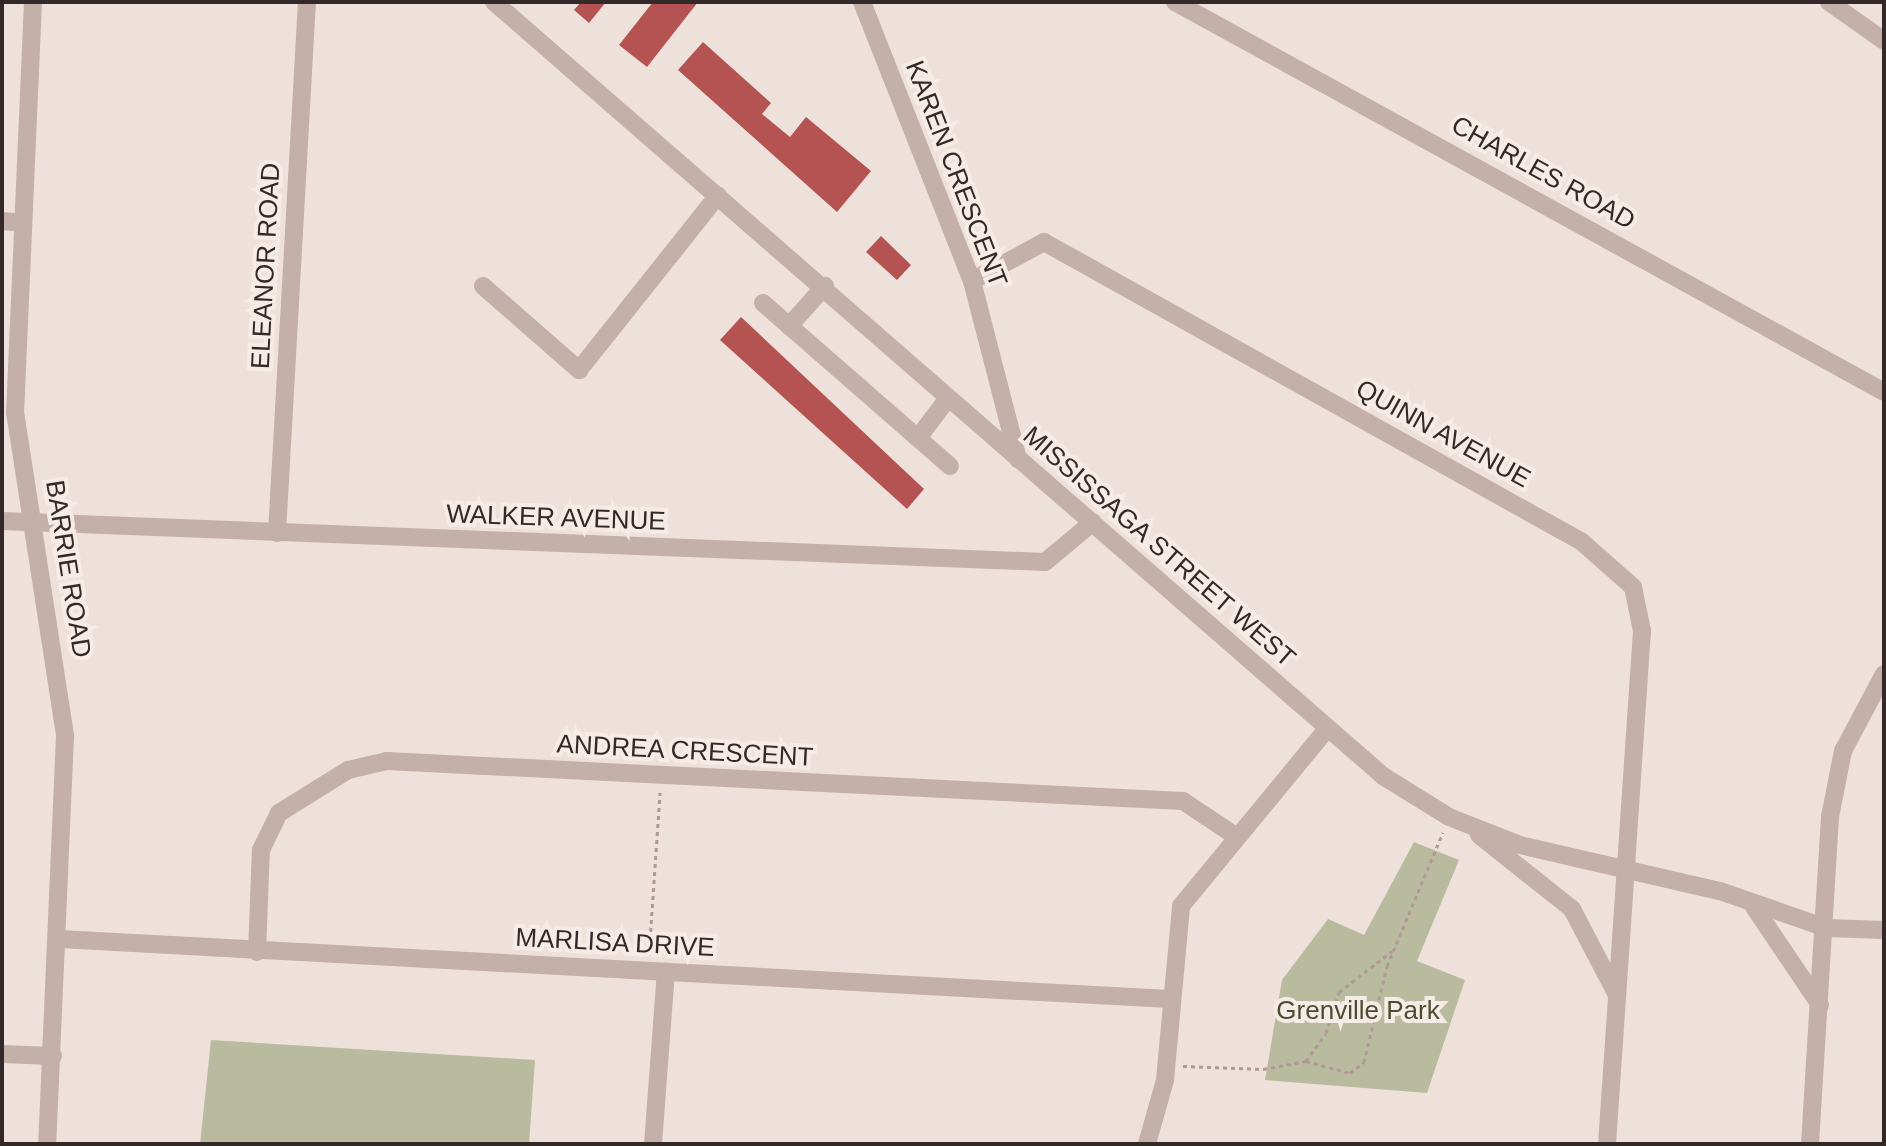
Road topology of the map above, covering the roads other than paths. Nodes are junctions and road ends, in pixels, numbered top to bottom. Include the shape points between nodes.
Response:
1 (33, 2) edge
2 (307, 2) edge
3 (494, 2) edge
4 (862, 2) edge
5 (1175, 2) edge
6 (1829, 2) edge
7 (1884, 41) edge
8 (718, 195) junction
9 (2, 221) edge
10 (23, 223) junction
11 (972, 281) junction
12 (483, 286) dead end
13 (825, 286) junction
14 (763, 303) dead end
15 (789, 326) junction
16 (9, 386) edge
17 (1884, 392) edge
18 (948, 398) junction
19 (918, 438) junction
20 (1018, 459) junction
21 (950, 466) dead end
22 (2, 521) edge
23 (1093, 522) junction
24 (36, 525) junction
25 (277, 533) junction
26 (1884, 674) edge
27 (1327, 729) junction
28 (1455, 819) junction
29 (1234, 835) junction
30 (1627, 867) junction
31 (1754, 907) junction
32 (1826, 928) junction
33 (1884, 930) edge
34 (60, 939) junction
35 (257, 952) junction
36 (657, 971) junction
37 (1618, 996) junction
38 (1169, 999) junction
39 (1820, 1005) junction
40 (2, 1054) edge
41 (53, 1056) junction
42 (47, 1144) edge
43 (653, 1144) edge
44 (1147, 1144) edge
45 (1607, 1144) edge
46 (1810, 1144) edge

1 - 10 street, BARRIE ROAD
2 - 25 street, ELEANOR ROAD
3 - 8 street, MISSISSAGA STREET WEST
4 - 11 street, KAREN CRESCENT
5 - 17 street, CHARLES ROAD
6 - 7 street
8 - 12 street via 579,370
8 - 13 street, MISSISSAGA STREET WEST
9 - 10 street
10 - 16 street, BARRIE ROAD
11 - 20 street, KAREN CRESCENT
11 - 30 street, QUINN AVENUE via 1044,242 1613,565 1633,587 1642,631
13 - 15 street
13 - 18 street, MISSISSAGA STREET WEST
14 - 15 street
15 - 19 street
16 - 24 street, BARRIE ROAD
18 - 19 street
18 - 20 street, MISSISSAGA STREET WEST
19 - 21 street
20 - 23 street, MISSISSAGA STREET WEST
22 - 24 street, WALKER AVENUE
23 - 25 street, WALKER AVENUE via 1045,562
23 - 27 street, MISSISSAGA STREET WEST
24 - 25 street, WALKER AVENUE
24 - 34 street, BARRIE ROAD via 65,736
26 - 32 street via 1843,751 1830,817
27 - 28 street, MISSISSAGA STREET WEST
27 - 29 street
28 - 30 street, MISSISSAGA STREET WEST via 1520,845
28 - 37 street via 1572,909
29 - 35 street, ANDREA CRESCENT via 1183,801 387,761 348,770 279,813 261,850
29 - 38 street via 1181,906
30 - 31 street, MISSISSAGA STREET WEST
30 - 37 street
31 - 32 street, MISSISSAGA STREET WEST
31 - 39 street
32 - 33 street, MISSISSAGA STREET WEST
32 - 39 street
34 - 35 street, MARLISA DRIVE
34 - 41 street, BARRIE ROAD
35 - 36 street, MARLISA DRIVE
36 - 38 street, MARLISA DRIVE
36 - 43 street
37 - 45 street
38 - 44 street via 1167,1065
39 - 46 street
40 - 41 street
41 - 42 street, BARRIE ROAD

